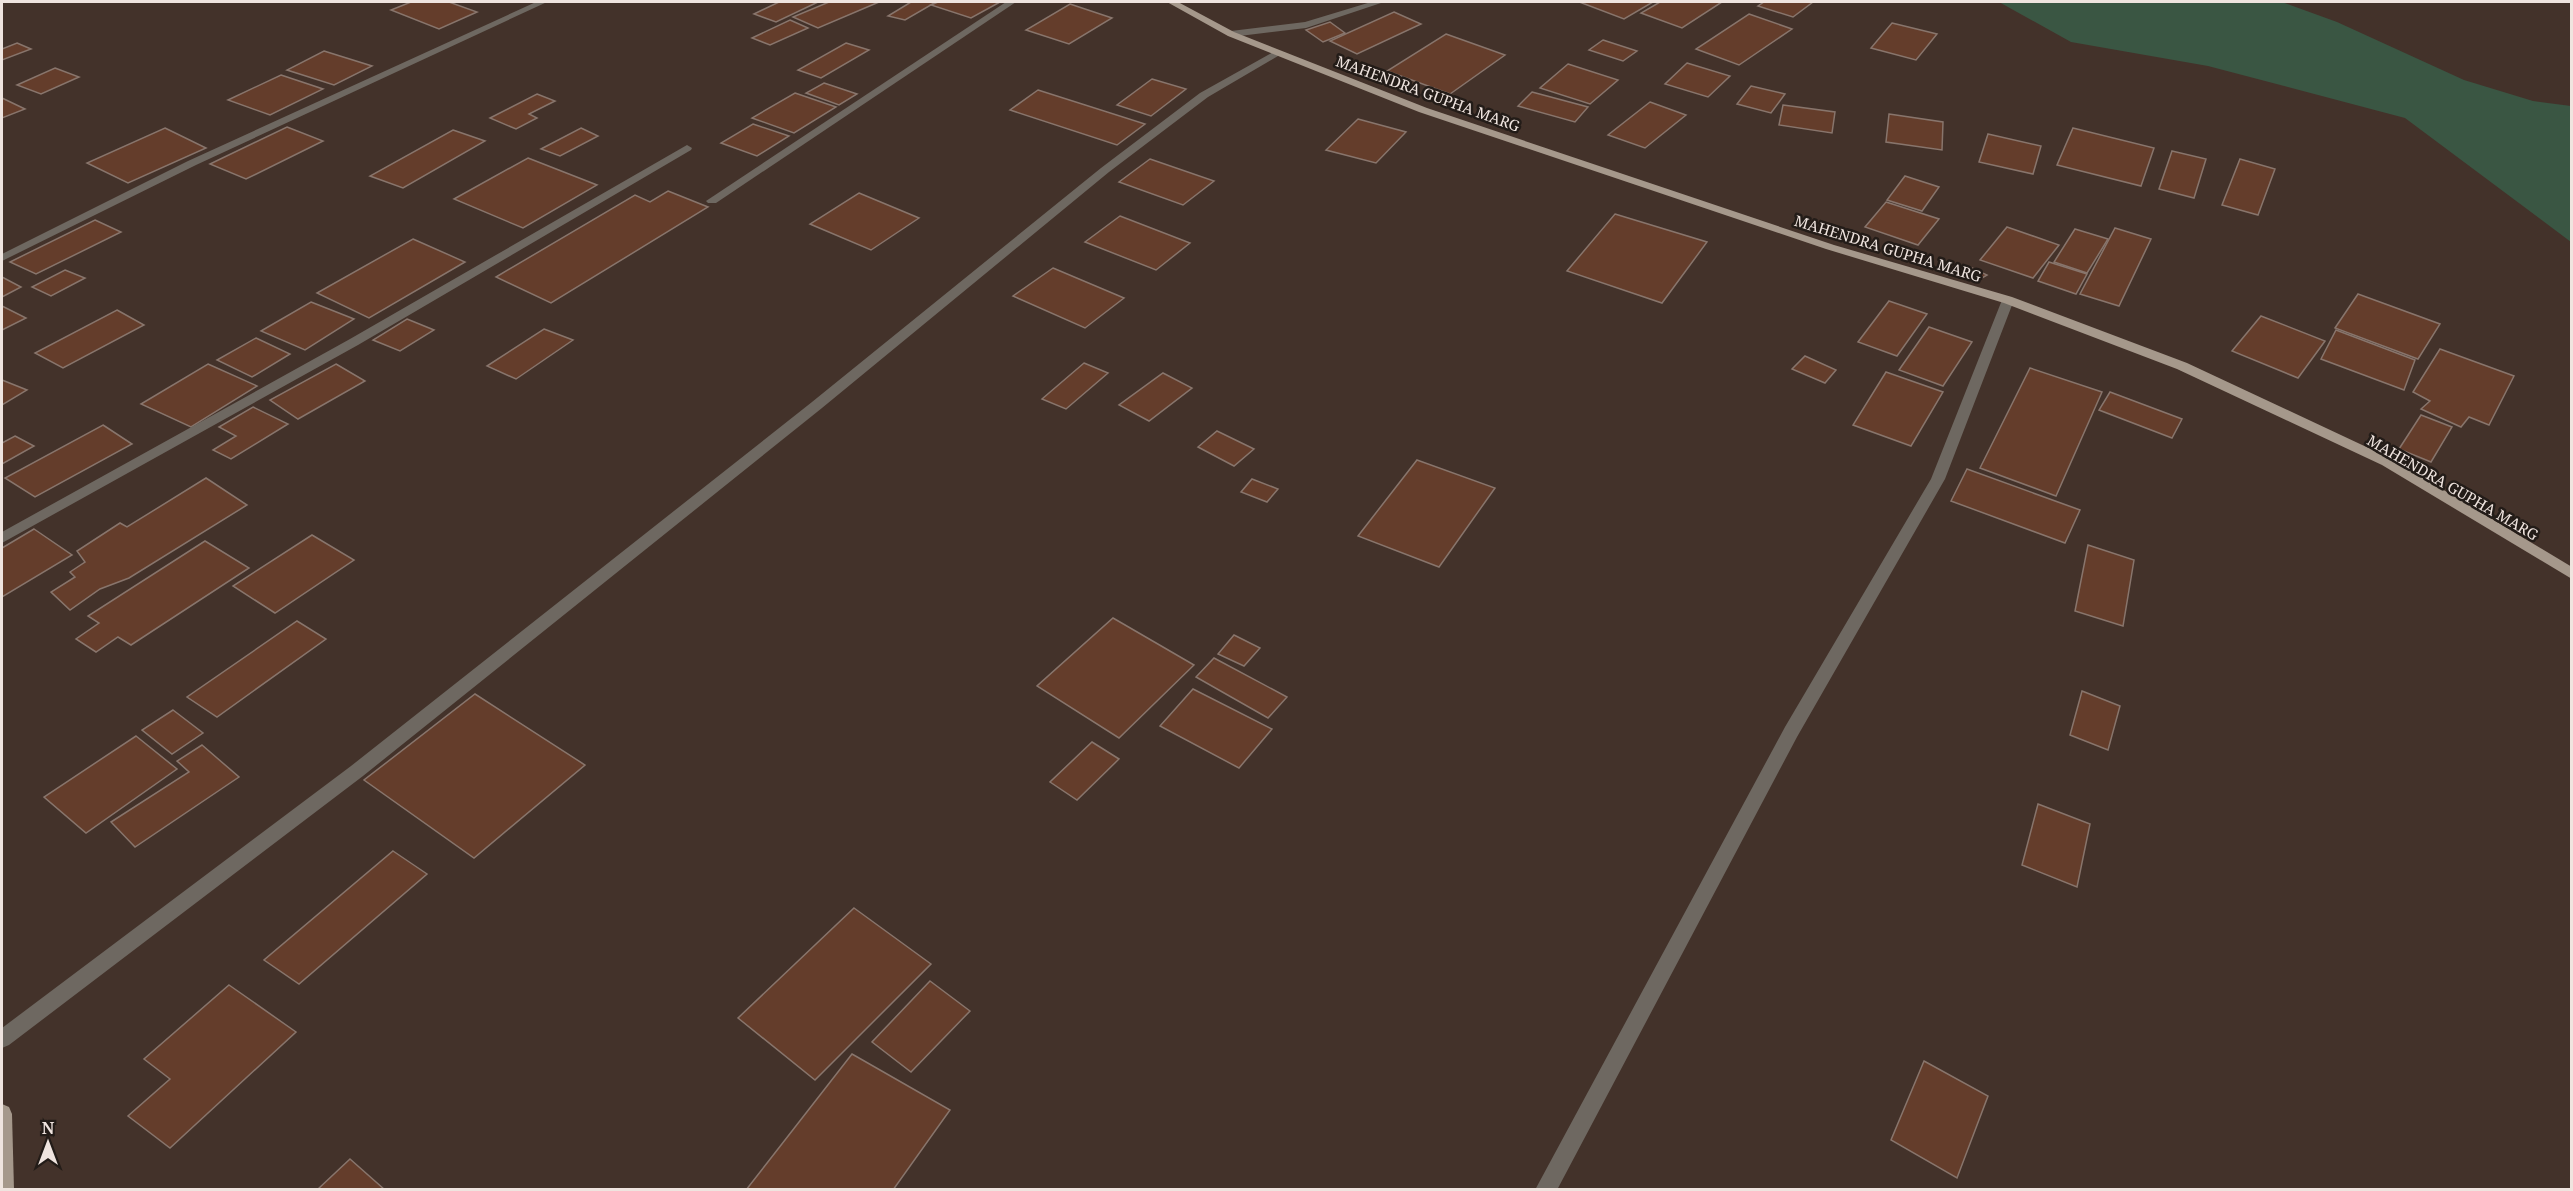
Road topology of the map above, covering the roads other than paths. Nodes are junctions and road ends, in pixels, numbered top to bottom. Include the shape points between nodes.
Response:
1 (542, 2) edge
2 (1011, 2) edge
3 (1172, 2) edge
4 (1379, 2) edge
5 (1231, 34) junction
6 (1278, 53) junction
7 (687, 148) dead end
8 (712, 201) dead end
9 (2, 258) edge
10 (2008, 300) junction
11 (2, 538) edge
12 (2571, 574) edge
13 (2, 1039) edge
14 (2, 1114) edge
15 (4, 1190) edge
16 (1545, 1190) edge

1 - 9 street via 192,163
2 - 8 street
3 - 5 main road, MAHENDRA GUPHA MARG
4 - 5 street via 1306,25
5 - 6 main road, MAHENDRA GUPHA MARG
6 - 10 main road, MAHENDRA GUPHA MARG via 1424,110 1830,247
6 - 13 street via 1204,95 1105,170 818,405 357,771
7 - 11 street via 354,342
10 - 12 main road, MAHENDRA GUPHA MARG via 2182,366 2387,462
10 - 16 street via 1938,479 1791,732
14 - 15 main road

